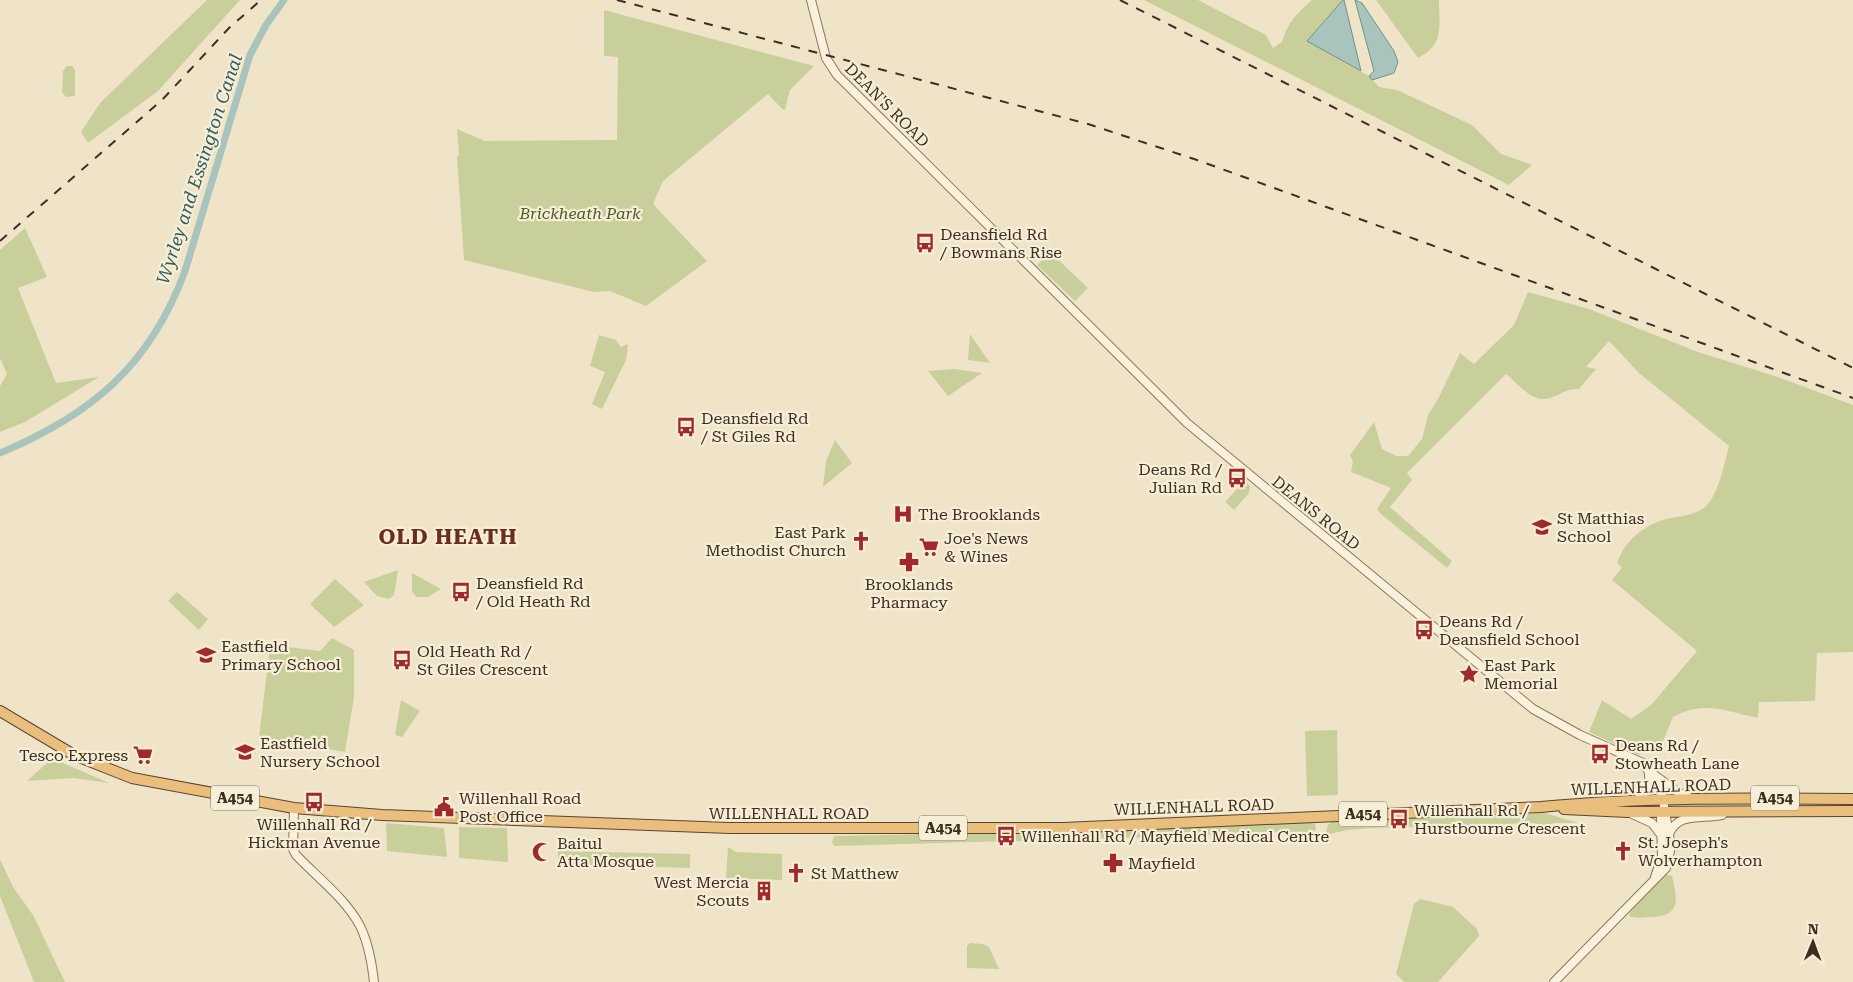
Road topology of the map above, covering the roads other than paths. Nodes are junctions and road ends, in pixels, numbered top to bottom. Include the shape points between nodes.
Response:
1 (811, 0) edge
2 (973, 212) joint
3 (0, 711) edge
4 (1650, 771) junction
5 (1697, 799) junction
6 (1853, 799) edge
7 (1663, 805) junction
8 (1630, 807) junction
9 (294, 808) junction
10 (1743, 810) junction
11 (1853, 811) edge
12 (1665, 836) junction
13 (374, 982) edge
14 (1554, 982) edge

1 - 2 street, DEAN'S ROAD via 826,58 837,75
2 - 4 street, DEANS ROAD via 1187,423 1437,631 1534,709 1580,735 1643,763
3 - 9 highway, WILLENHALL ROAD / A454 via 92,764 132,778
4 - 5 street via 1679,793
4 - 7 street, DEANS ROAD via 1660,789
4 - 8 street via 1650,787
5 - 6 highway, WILLENHALL ROAD / A454
5 - 7 highway, WILLENHALL ROAD / A454
7 - 8 highway, WILLENHALL ROAD / A454
7 - 10 highway, WILLENHALL ROAD / A454
7 - 12 street, DEANS ROAD
8 - 9 highway, WILLENHALL ROAD / A454 via 1586,802 1541,807 1063,828 691,827 390,816
8 - 12 street
9 - 13 street via 293,849 357,922 368,949
10 - 11 highway, WILLENHALL ROAD / A454
10 - 12 street via 1678,821
12 - 14 street, DEANS ROAD via 1669,859 1666,868

